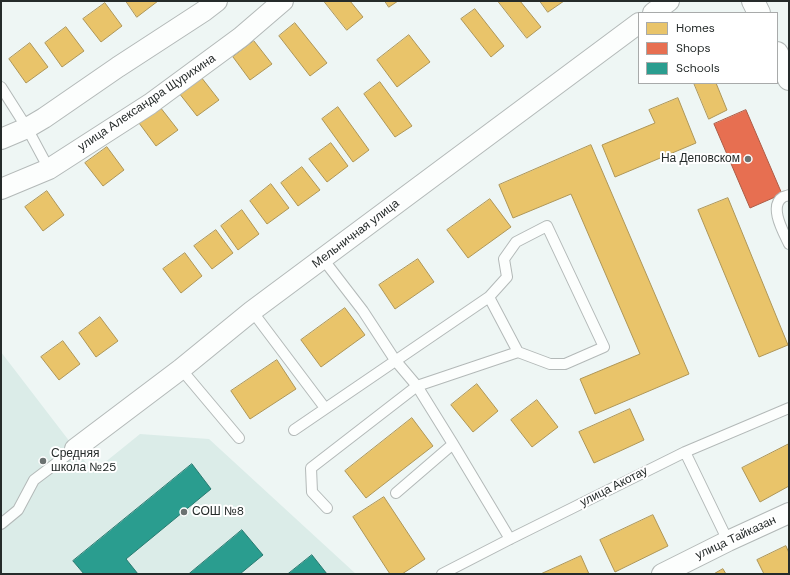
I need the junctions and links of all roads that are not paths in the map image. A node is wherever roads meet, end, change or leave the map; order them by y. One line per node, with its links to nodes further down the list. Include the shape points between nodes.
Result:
1 (217, 1): 11 (street)
2 (282, 1): 13 (street, улица Александра Щурихина, via 242,37 150,104)
3 (669, 1): 5 (street)
4 (753, 1): 6 (street)
5 (654, 12)
6 (758, 12)
7 (638, 24): 17 (street, Мельничная улица)
8 (778, 55): 9 (street)
9 (789, 80)
10 (1, 86): 11 (lane)
11 (27, 128): 12 (street); 13 (lane)
12 (1, 139)
13 (49, 168): 14 (street, улица Александра Щурихина)
14 (1, 189)
15 (789, 195): 16 (lane, via 782,198 777,205 777,215)
16 (789, 244)
17 (323, 259): 19 (street, Мельничная улица); 21 (lane, via 363,311)
18 (489, 297): 20 (lane); 20 (lane, via 507,277 504,258 516,242 547,226 604,347 565,364 550,364); 21 (lane)
19 (252, 311): 22 (street, Мельничная улица); 24 (lane)
20 (518, 352): 23 (lane)
21 (395, 360): 23 (lane); 24 (lane)
22 (181, 369): 27 (lane); 29 (street, Мельничная улица)
23 (417, 386): 28 (lane); 32 (lane, via 311,468 312,492)
24 (325, 408): 26 (lane)
25 (789, 408): 30 (lane, улица Акотау)
26 (294, 430)
27 (239, 438)
28 (452, 444): 31 (lane); 35 (lane)
29 (75, 449): 34 (lane, via 34,480 18,510)
30 (685, 452): 35 (lane, улица Акотау); 36 (lane)
31 (396, 493)
32 (327, 508)
33 (789, 514): 36 (street, улица Тайказан)
34 (1, 524)
35 (510, 539): 37 (lane, улица Акотау)
36 (728, 541): 38 (street, улица Тайказан)
37 (442, 574)
38 (662, 574)

